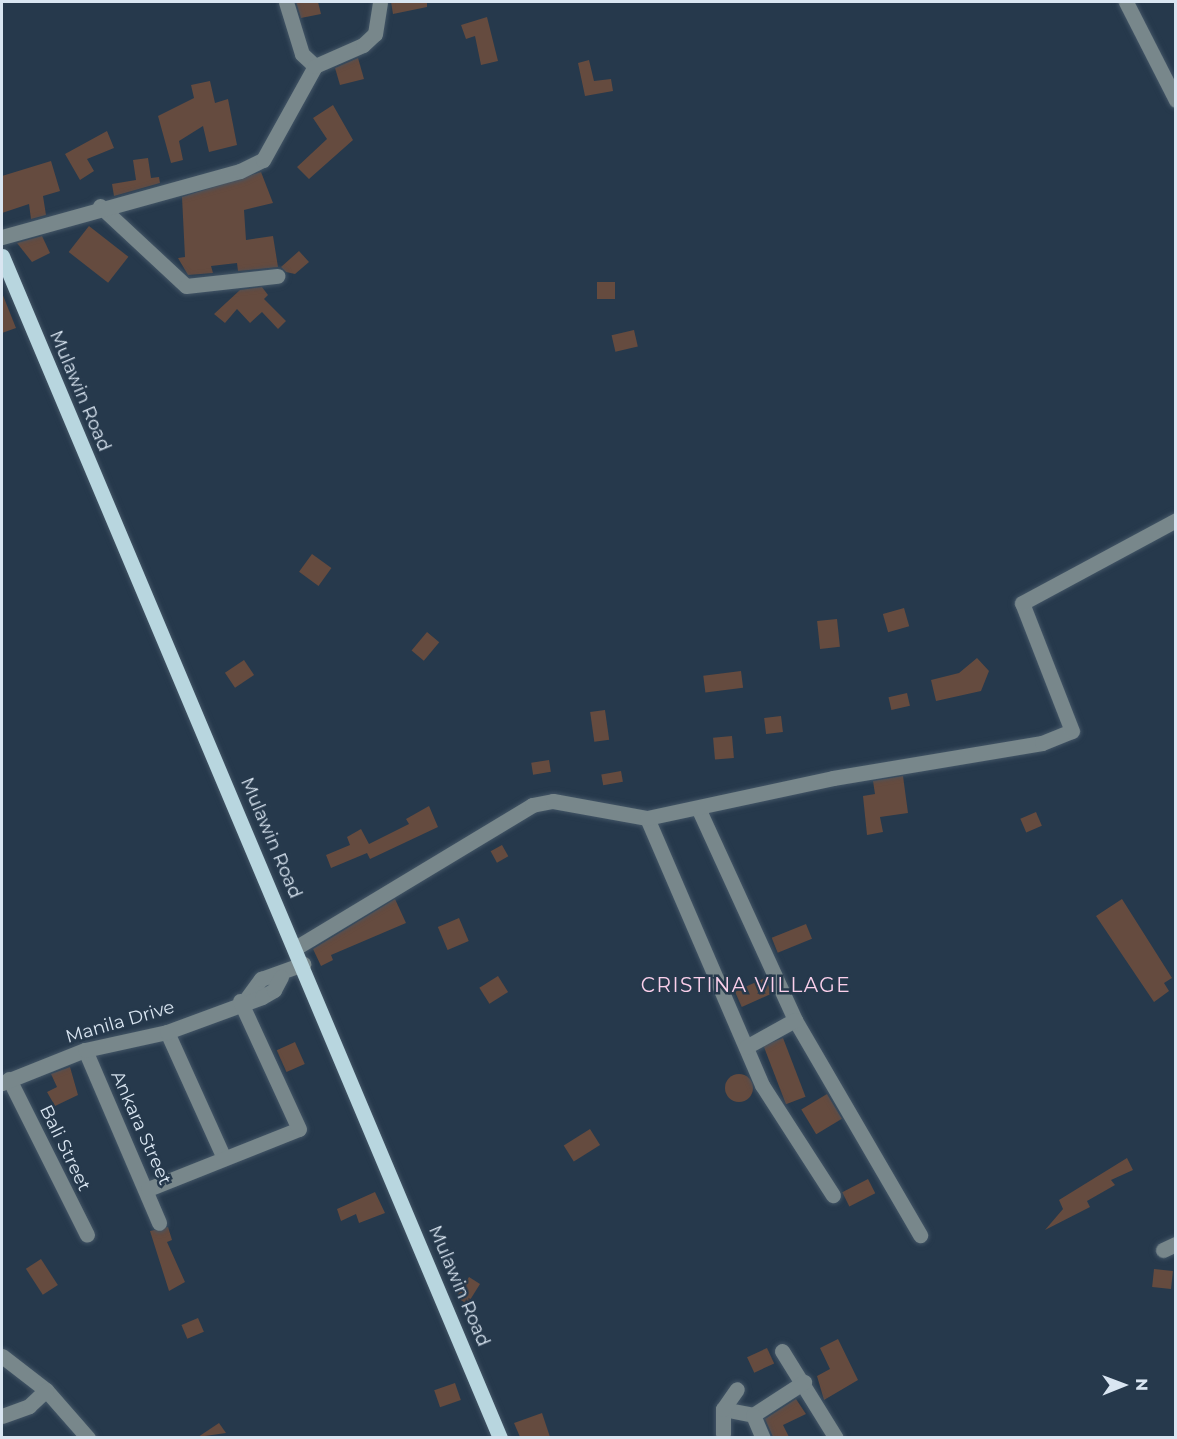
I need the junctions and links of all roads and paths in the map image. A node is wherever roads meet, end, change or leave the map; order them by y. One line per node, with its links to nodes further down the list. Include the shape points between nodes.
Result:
1 (286, 2): 4 (street, via 302,54)
2 (380, 2): 4 (street, via 375,34 363,45)
3 (1126, 2): 5 (street)
4 (315, 66): 6 (street, via 262,160 240,171)
5 (1176, 99)
6 (100, 206): 7 (street); 9 (street, via 186,286)
7 (2, 237)
8 (2, 255): 13 (main road, Mulawin Road)
9 (277, 276)
10 (1176, 520): 11 (street, via 1022,603 1072,731 1042,743 833,778)
11 (699, 810): 12 (street); 16 (street)
12 (647, 818): 13 (street, via 553,801 532,805); 18 (street)
13 (297, 947): 14 (main road, Mulawin Road)
14 (303, 964): 15 (street, Manila Drive, via 281,976 274,990); 38 (main road, Mulawin Road)
15 (244, 1000): 17 (street, Manila Drive); 21 (street, via 299,1129)
16 (795, 1020): 18 (street); 26 (street)
17 (167, 1032): 19 (street, Manila Drive); 21 (street)
18 (746, 1047): 23 (street, via 762,1085)
19 (85, 1050): 20 (street, Manila Drive); 22 (street, Ankara Street)
20 (5, 1081): 25 (street, Bali Street)
21 (224, 1158): 22 (street)
22 (148, 1189): 24 (street, Ankara Street)
23 (833, 1195)
24 (159, 1223)
25 (87, 1234)
26 (920, 1235)
27 (782, 1352): 29 (street)
28 (2, 1356): 31 (street)
29 (804, 1382): 34 (street); 36 (street)
30 (737, 1389): 32 (street)
31 (46, 1390): 33 (street, via 29,1406); 37 (street)
32 (723, 1409): 34 (street); 35 (street)
33 (2, 1416)
34 (753, 1416): 39 (street)
35 (723, 1434)
36 (832, 1436)
37 (88, 1437)
38 (500, 1437)
39 (763, 1437)

